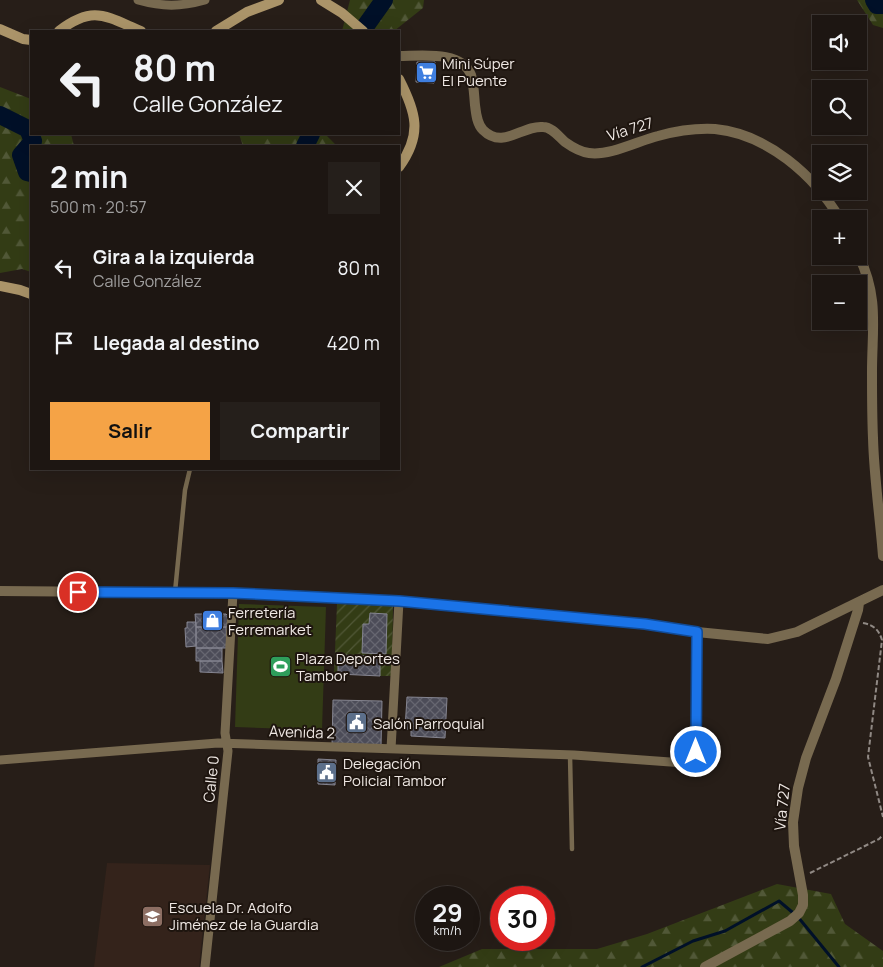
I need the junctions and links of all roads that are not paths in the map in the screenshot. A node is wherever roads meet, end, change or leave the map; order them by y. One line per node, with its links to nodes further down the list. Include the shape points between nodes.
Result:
1 (138, 0): 2 (street, via 155,5 183,6)
2 (205, 0)
3 (280, 0): 8 (main road, via 247,12)
4 (321, 0): 9 (main road)
5 (0, 29): 10 (main road)
6 (60, 30): 7 (main road, via 86,15 109,18)
7 (139, 30)
8 (218, 30)
9 (362, 30)
10 (30, 40)
11 (400, 56): 14 (street, Vía 727, via 442,56 463,64 470,74 478,121 484,131 495,137 510,137 544,127 576,149 603,153 670,133 715,130 772,149 812,181)
12 (400, 81): 13 (main road, via 416,130)
13 (400, 165)
14 (834, 210)
15 (863, 265): 19 (street, via 872,296 874,319 873,439)
16 (0, 286): 17 (main road)
17 (30, 294)
18 (190, 470): 22 (lane)
19 (883, 556)
20 (0, 590): 22 (street)
21 (883, 590): 25 (street)
22 (174, 593): 23 (street)
23 (233, 593): 24 (street); 27 (street, Calle 0)
24 (399, 601): 26 (street, via 645,624); 28 (street)
25 (859, 603): 26 (street, via 798,632 768,639); 33 (street, Vía 727, via 798,788 793,822 794,846 803,905 795,917)
26 (697, 632): 29 (street, Avenida 2, via 696,752 693,759 684,763)
27 (226, 743): 28 (street, Avenida 2); 30 (street, Avenida 2); 32 (street, Calle 0, via 228,751)
28 (391, 749): 29 (street, Avenida 2)
29 (570, 755): 31 (lane)
30 (0, 760)
31 (572, 849)
32 (205, 967)
33 (705, 967)

